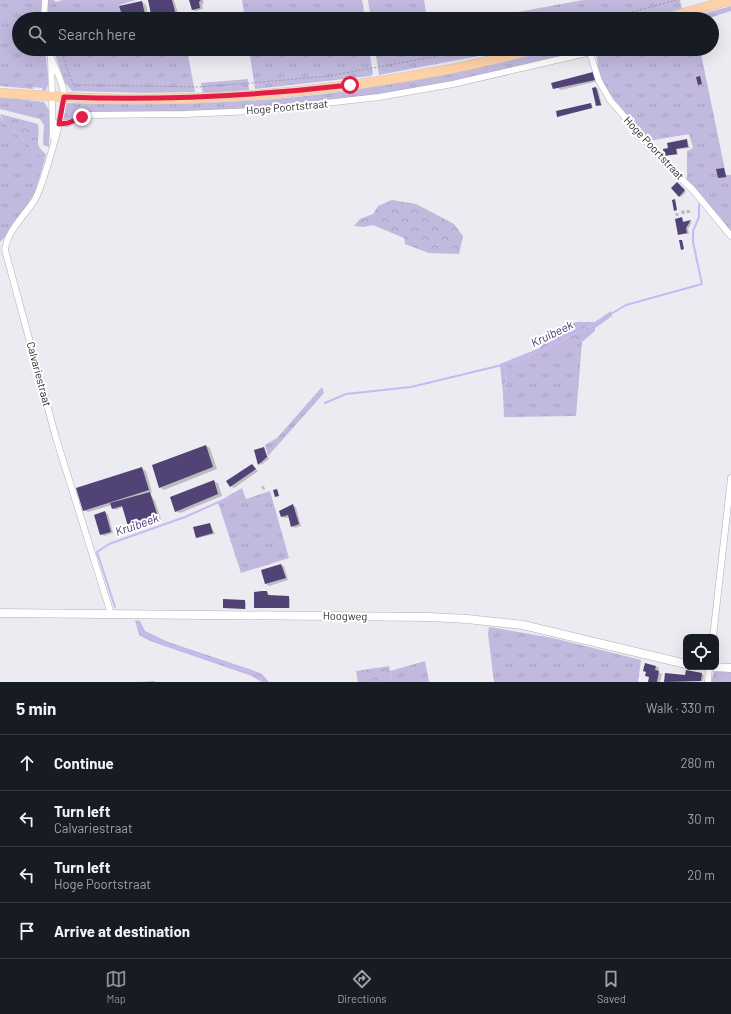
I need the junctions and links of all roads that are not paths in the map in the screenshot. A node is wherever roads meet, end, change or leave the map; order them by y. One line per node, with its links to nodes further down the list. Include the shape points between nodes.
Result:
1 (45, 0): 3 (street)
2 (730, 0): 4 (main road)
3 (44, 12)
4 (688, 12)
5 (506, 56): 11 (main road, via 451,69 301,91 200,98)
6 (573, 56): 12 (street, Hoge Poortstraat, via 454,84 379,97 255,111 88,116)
7 (591, 56): 13 (street, Hoge Poortstraat, via 599,81 610,100 693,190)
8 (51, 58): 10 (street, Calvariestraat); 11 (street, Calvariestraat)
9 (0, 93): 10 (main road)
10 (51, 96): 11 (main road); 12 (street, Calvariestraat)
11 (64, 97): 12 (street, Calvariestraat)
12 (56, 124): 16 (street, Calvariestraat, via 35,200 6,240 5,250 56,438)
13 (731, 236)
14 (731, 478): 17 (street)
15 (0, 613): 16 (street, Hoogweg)
16 (111, 614): 18 (street, Hoogweg, via 467,618 530,626)
17 (713, 634)
18 (683, 663)
19 (719, 667): 20 (street)
20 (731, 668)
21 (709, 670): 22 (street)
22 (708, 682)

